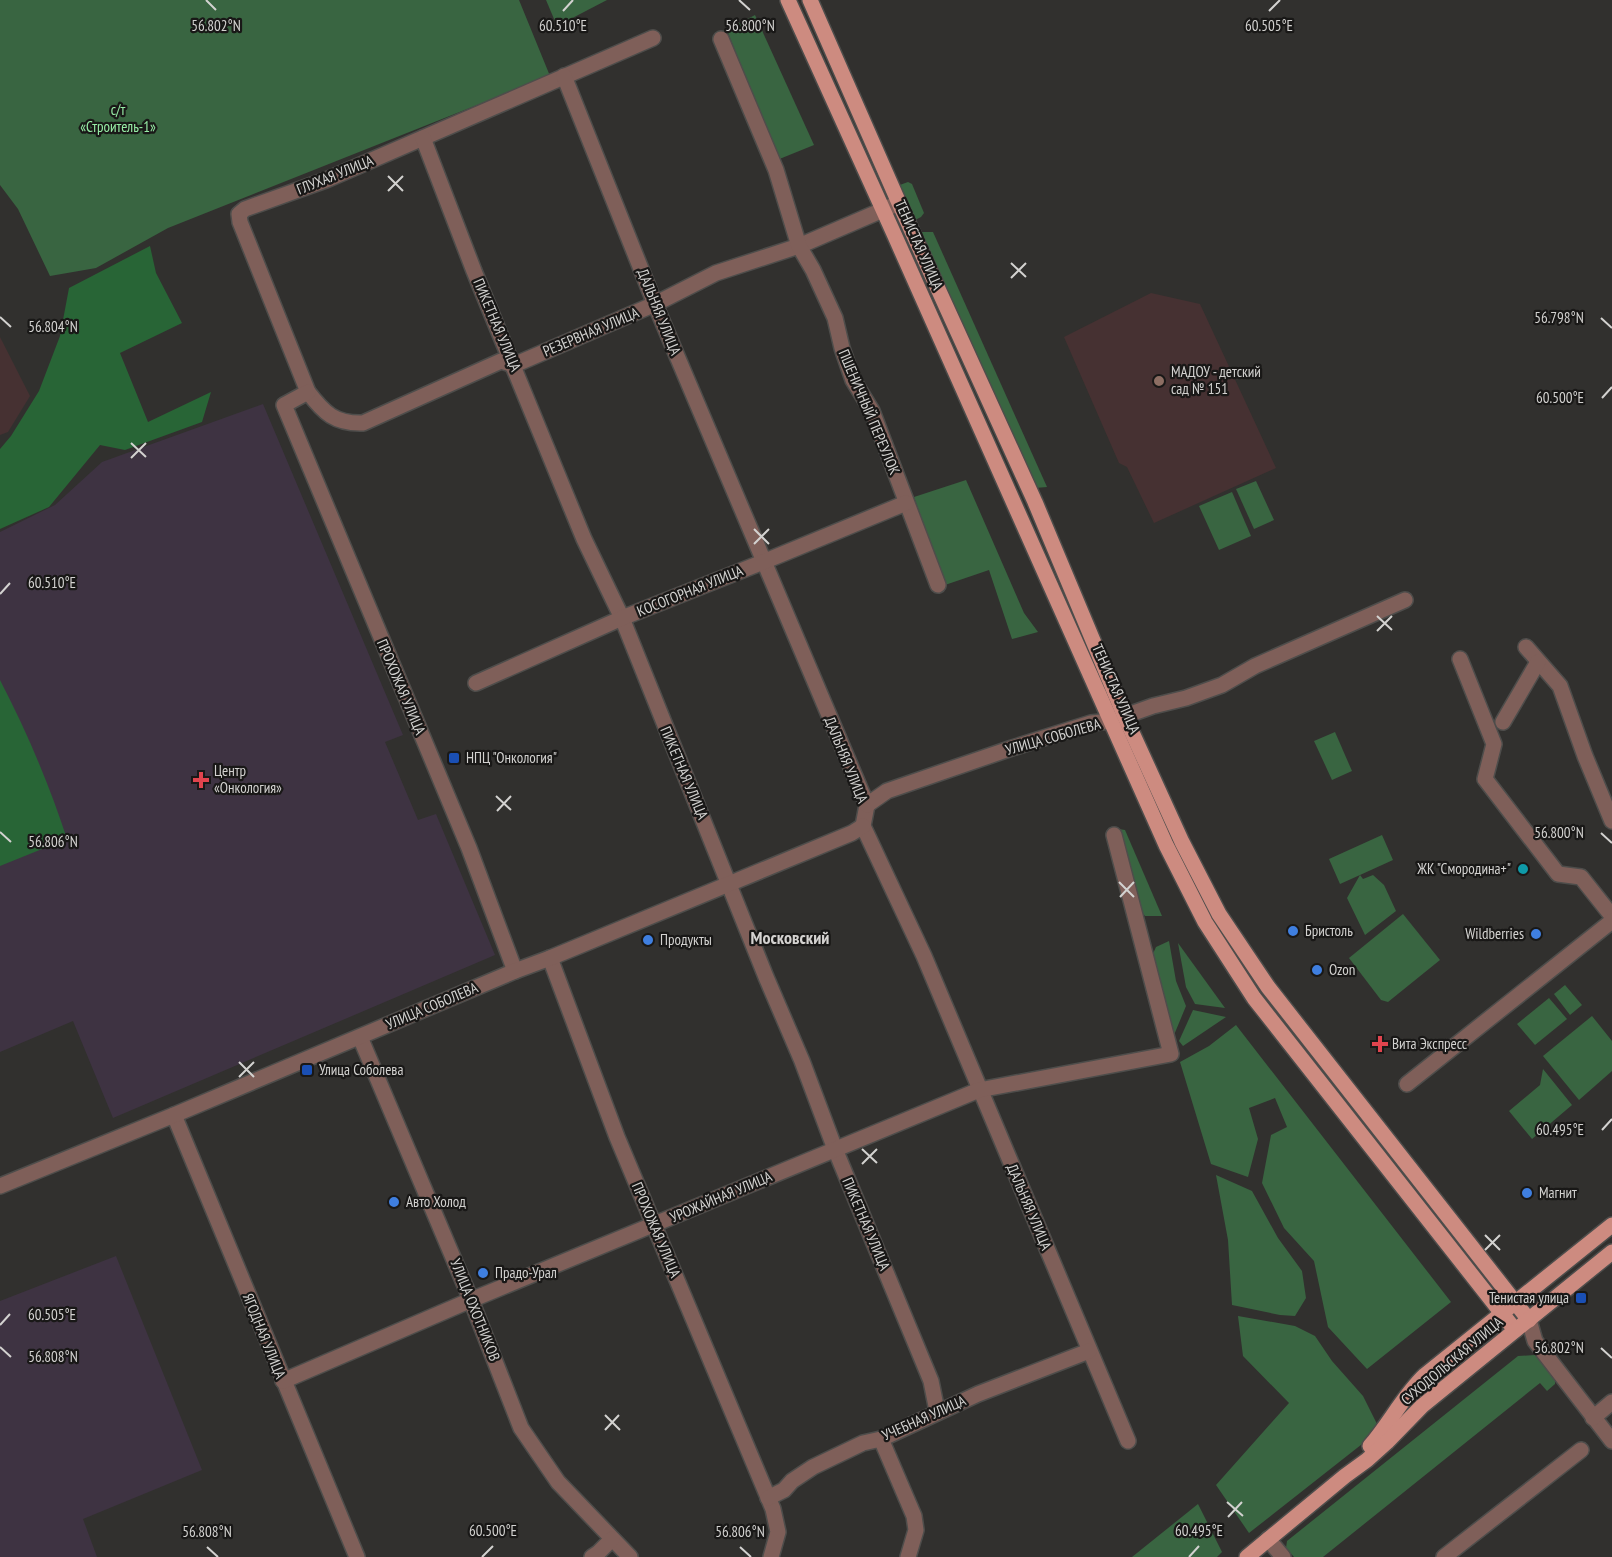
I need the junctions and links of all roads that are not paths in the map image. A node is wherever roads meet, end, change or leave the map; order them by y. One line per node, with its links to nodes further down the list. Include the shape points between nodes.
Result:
1 (788, 0): 8 (main road, ТЕНИСТАЯ УЛИЦА)
2 (810, 0): 7 (main road, ТЕНИСТАЯ УЛИЦА)
3 (653, 38): 5 (street, ГЛУХАЯ УЛИЦА)
4 (721, 39): 9 (street, ПШЕНИЧНЫЙ ПЕРЕУЛОК, via 776,170)
5 (564, 76): 6 (street, ГЛУХАЯ УЛИЦА); 10 (street, ДАЛЬНЯЯ УЛИЦА)
6 (423, 138): 11 (street, ПИКЕТНАЯ УЛИЦА); 12 (street, ГЛУХАЯ УЛИЦА, via 239,214)
7 (899, 202): 8 (street, РЕЗЕРВНАЯ УЛИЦА); 23 (main road, ТЕНИСТАЯ УЛИЦА, via 1035,502)
8 (884, 210): 9 (street, РЕЗЕРВНАЯ УЛИЦА); 23 (main road, ТЕНИСТАЯ УЛИЦА)
9 (799, 246): 10 (street, РЕЗЕРВНАЯ УЛИЦА, via 716,273); 14 (street, ПШЕНИЧНЫЙ ПЕРЕУЛОК, via 835,318 853,380 872,411)
10 (655, 304): 11 (street, РЕЗЕРВНАЯ УЛИЦА); 15 (street, ДАЛЬНЯЯ УЛИЦА)
11 (514, 365): 13 (street, РЕЗЕРВНАЯ УЛИЦА, via 501,361 363,423); 18 (street, ПИКЕТНАЯ УЛИЦА, via 584,539)
12 (308, 392): 13 (street, ГЛУХАЯ УЛИЦА, via 318,406); 33 (street, ПРОХОЖАЯ УЛИЦА, via 284,405 469,848)
13 (348, 423)
14 (906, 503): 15 (street, КОСОГОРНАЯ УЛИЦА); 16 (street, ПШЕНИЧНЫЙ ПЕРЕУЛОК)
15 (763, 562): 18 (street, КОСОГОРНАЯ УЛИЦА); 25 (street, ДАЛЬНЯЯ УЛИЦА)
16 (938, 585)
17 (1405, 600): 23 (street, УЛИЦА СОБОЛЕВА, via 1255,666 1222,685)
18 (622, 618): 22 (street, КОСОГОРНАЯ УЛИЦА); 29 (street, ПИКЕТНАЯ УЛИЦА)
19 (1526, 647): 21 (street)
20 (1460, 659): 30 (street, via 1494,744 1485,779 1558,874 1581,877)
21 (1538, 662): 24 (street); 26 (street, via 1560,686)
22 (476, 684)
23 (1118, 719): 25 (street, УЛИЦА СОБОЛЕВА, via 1091,723 1012,748 887,791); 44 (main road, ТЕНИСТАЯ УЛИЦА, via 1219,914 1268,987); 45 (main road, ТЕНИСТАЯ УЛИЦА, via 1166,845 1204,922 1254,998)
24 (1503, 722)
25 (867, 805): 27 (street, ДАЛЬНЯЯ УЛИЦА)
26 (1612, 821)
27 (863, 826): 29 (street, УЛИЦА СОБОЛЕВА); 36 (street, ДАЛЬНЯЯ УЛИЦА, via 924,956)
28 (1114, 836): 36 (street, УРОЖАЙНАЯ УЛИЦА, via 1171,1054)
29 (729, 883): 32 (street, УЛИЦА СОБОЛЕВА); 38 (street, ПИКЕТНАЯ УЛИЦА)
30 (1612, 916)
31 (1612, 921): 35 (street)
32 (550, 958): 33 (street, УЛИЦА СОБОЛЕВА); 40 (street, ПРОХОЖАЯ УЛИЦА)
33 (515, 970): 34 (street, УЛИЦА СОБОЛЕВА)
34 (360, 1037): 37 (street, УЛИЦА СОБОЛЕВА); 43 (street, УЛИЦА ОХОТНИКОВ)
35 (1407, 1084)
36 (979, 1090): 38 (street, УРОЖАЙНАЯ УЛИЦА); 49 (street, ДАЛЬНЯЯ УЛИЦА)
37 (174, 1115): 39 (street, УЛИЦА СОБОЛЕВА); 50 (street, ЯГОДНАЯ УЛИЦА)
38 (835, 1149): 40 (street, УРОЖАЙНАЯ УЛИЦА); 52 (street, ПИКЕТНАЯ УЛИЦА, via 931,1381)
39 (0, 1186)
40 (654, 1225): 43 (street, УРОЖАЙНАЯ УЛИЦА); 59 (street, ПРОХОЖАЯ УЛИЦА)
41 (1612, 1225): 44 (main road, СУХОДОЛЬСКАЯ УЛИЦА)
42 (1612, 1252): 46 (main road, СУХОДОЛЬСКАЯ УЛИЦА)
43 (471, 1300): 50 (street, УРОЖАЙНАЯ УЛИЦА); 60 (street, УЛИЦА ОХОТНИКОВ, via 521,1428 558,1482)
44 (1516, 1303): 45 (main road, СУХОДОЛЬСКАЯ УЛИЦА); 46 (main road, ТЕНИСТАЯ УЛИЦА)
45 (1502, 1313): 47 (main road, ТЕНИСТАЯ УЛИЦА); 58 (main road, СУХОДОЛЬСКАЯ УЛИЦА, via 1415,1385)
46 (1529, 1320): 47 (main road, СУХОДОЛЬСКАЯ УЛИЦА); 48 (street)
47 (1515, 1330): 48 (street); 58 (main road, СУХОДОЛЬСКАЯ УЛИЦА)
48 (1535, 1341): 53 (street)
49 (1089, 1351): 52 (street, УЧЕБНАЯ УЛИЦА); 55 (street, ДАЛЬНЯЯ УЛИЦА)
50 (283, 1381): 62 (street, ЯГОДНАЯ УЛИЦА)
51 (1612, 1402): 53 (street)
52 (937, 1411): 54 (street, УЧЕБНАЯ УЛИЦА)
53 (1593, 1418): 56 (street)
54 (881, 1439): 59 (street, УЧЕБНАЯ УЛИЦА, via 863,1443 813,1467); 66 (street, via 914,1516 916,1530)
55 (1128, 1441)
56 (1612, 1442)
57 (1581, 1450): 69 (street)
58 (1345, 1476): 61 (main road, СУХОДОЛЬСКАЯ УЛИЦА)
59 (768, 1498): 65 (street, ПРОХОЖАЯ УЛИЦА, via 778,1532)
60 (612, 1539): 63 (street); 64 (street, УЛИЦА ОХОТНИКОВ)
61 (1268, 1539): 67 (main road, СУХОДОЛЬСКАЯ УЛИЦА); 68 (street)
62 (357, 1557)
63 (592, 1557)
64 (630, 1557)
65 (771, 1557)
66 (908, 1557)
67 (1247, 1557)
68 (1283, 1557)
69 (1444, 1557)

